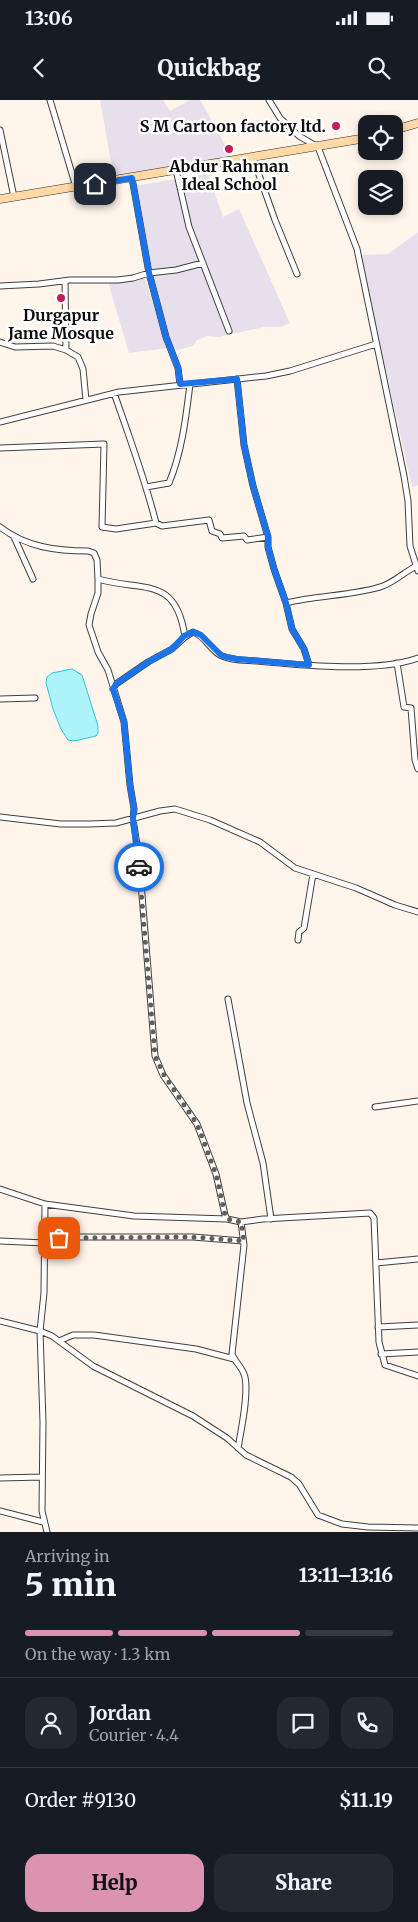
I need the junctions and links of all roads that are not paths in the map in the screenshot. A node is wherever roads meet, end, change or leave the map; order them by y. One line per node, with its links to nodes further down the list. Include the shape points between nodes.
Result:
1 (50, 100): 11 (street)
2 (269, 100): 7 (street, via 280,118 299,136)
3 (418, 123): 4 (main road)
4 (403, 127)
5 (0, 130): 12 (street)
6 (358, 140): 7 (main road)
7 (318, 147): 8 (main road); 21 (street, via 357,249)
8 (253, 158): 9 (main road); 16 (street)
9 (176, 170): 10 (main road); 14 (street, via 189,228)
10 (132, 178): 11 (main road); 15 (street)
11 (76, 187): 12 (main road)
12 (14, 197): 13 (main road)
13 (0, 199)
14 (203, 263): 15 (street); 19 (street)
15 (149, 273): 17 (street, via 118,280); 24 (street)
16 (297, 274)
17 (65, 281): 18 (street); 22 (street)
18 (0, 286)
19 (230, 331)
20 (0, 342): 22 (street, via 15,347 53,346)
21 (376, 344): 23 (street, via 290,372); 35 (street, via 404,476 410,546)
22 (66, 350): 27 (street, via 78,357 83,369)
23 (237, 379): 25 (street); 33 (street, via 248,468)
24 (180, 384): 25 (street); 26 (street)
25 (190, 384): 30 (street, via 175,471 169,483)
26 (114, 393): 27 (street); 30 (street)
27 (86, 400): 28 (street)
28 (0, 422)
29 (0, 448): 31 (street, via 104,444 102,526 116,529)
30 (146, 487): 31 (street)
31 (156, 523): 33 (street, via 162,526 209,520 212,531 222,538 244,536 252,541)
32 (0, 527): 34 (street)
33 (268, 537): 38 (street, via 274,569)
34 (14, 538): 36 (street); 37 (street, via 47,549 94,553)
35 (417, 569): 38 (street, via 384,586)
36 (33, 579)
37 (98, 579): 39 (street, via 134,584 164,593 176,606); 43 (street, via 90,625)
38 (286, 603): 42 (street, via 292,629)
39 (184, 636): 42 (street, via 193,632 201,635 222,656); 43 (street, via 172,649 148,662)
40 (418, 658): 41 (street)
41 (397, 663): 42 (street); 46 (street, via 404,706 411,708)
42 (309, 665)
43 (113, 689): 48 (street, via 124,722)
44 (35, 698): 45 (street)
45 (0, 699)
46 (418, 770)
47 (0, 817): 48 (street, via 61,824 116,823)
48 (133, 819): 49 (street, via 175,809 260,842 295,868); 57 (street, via 155,1056 168,1082 197,1124 216,1174)
49 (313, 874): 50 (street); 51 (street, via 304,928 299,932)
50 (418, 912)
51 (298, 940)
52 (228, 999): 58 (street, via 247,1103 263,1163)
53 (418, 1101): 54 (street)
54 (375, 1107)
55 (0, 1189): 56 (street)
56 (45, 1204): 57 (street, via 134,1216); 60 (street)
57 (227, 1219): 59 (street)
58 (271, 1219): 59 (street); 64 (street, via 370,1213 374,1218)
59 (241, 1222): 62 (street)
60 (45, 1240): 61 (street); 62 (street, via 192,1237); 68 (street)
61 (0, 1241)
62 (244, 1241): 72 (street)
63 (418, 1259): 64 (street)
64 (376, 1262): 67 (street)
65 (0, 1321): 68 (street)
66 (418, 1325): 67 (street)
67 (378, 1327): 71 (street)
68 (40, 1331): 69 (street); 75 (street)
69 (58, 1341): 72 (street, via 73,1335 94,1335 188,1347); 74 (street, via 93,1366 193,1416)
70 (418, 1352): 71 (street)
71 (381, 1354): 73 (street, via 385,1365)
72 (234, 1359): 74 (street, via 244,1374 246,1388)
73 (418, 1376)
74 (238, 1448): 79 (street, via 292,1477 318,1516 342,1524)
75 (42, 1477): 76 (street); 78 (street)
76 (0, 1478)
77 (0, 1511): 78 (street)
78 (43, 1522): 80 (street)
79 (418, 1528)
80 (47, 1532)

